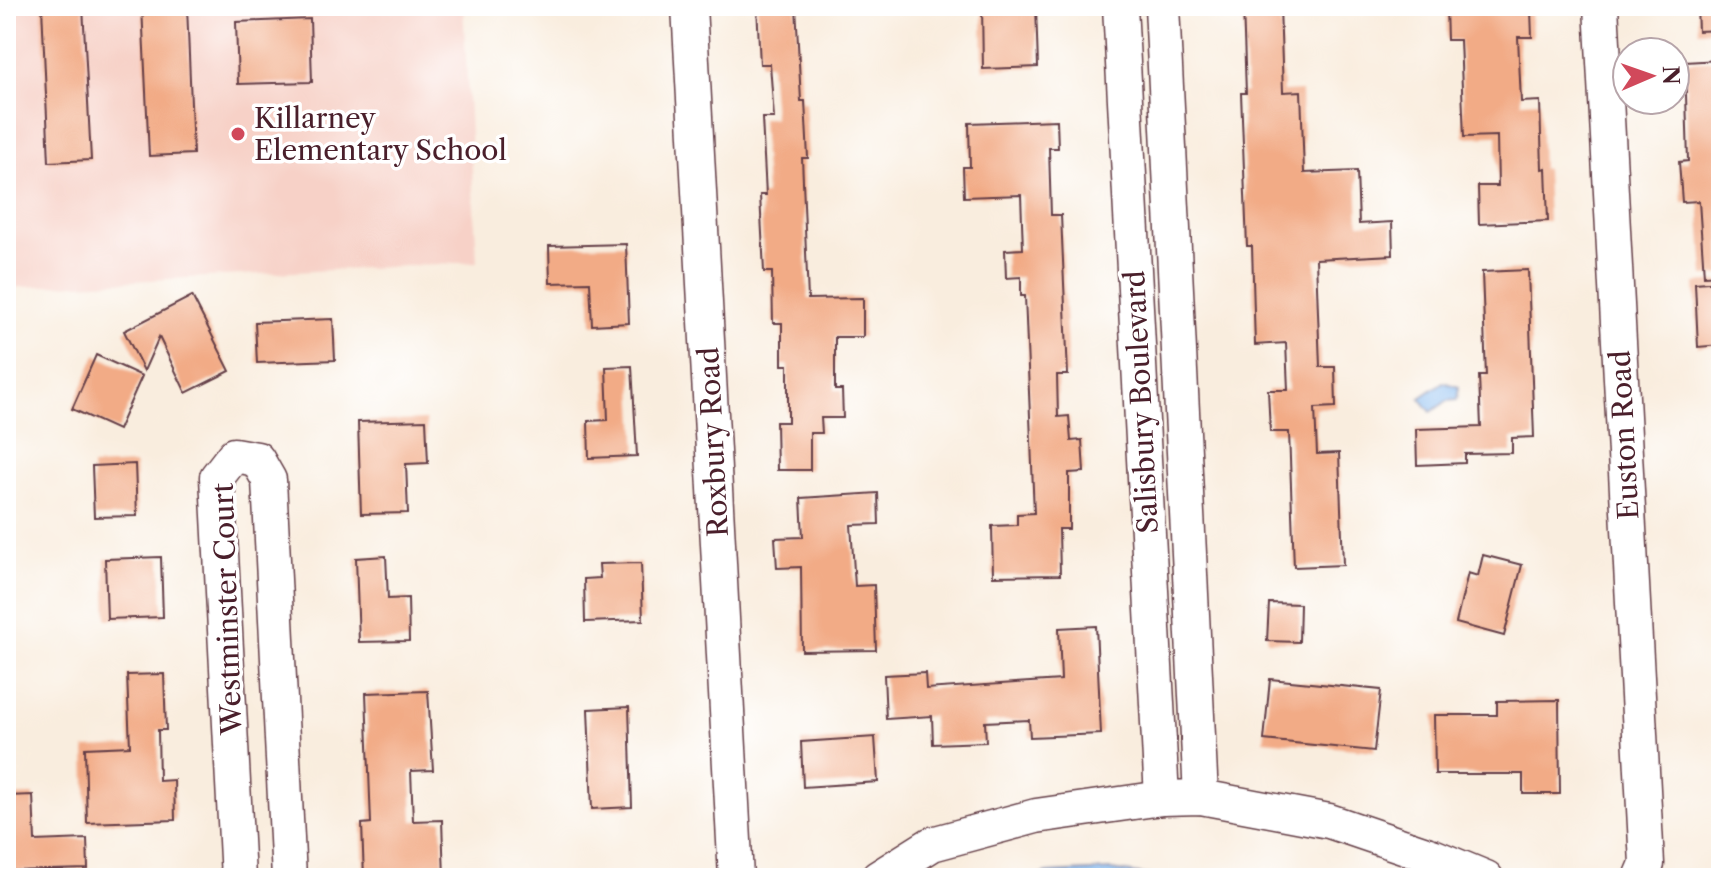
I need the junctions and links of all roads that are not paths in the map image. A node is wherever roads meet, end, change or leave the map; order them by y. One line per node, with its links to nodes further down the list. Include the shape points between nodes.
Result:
1 (689, 6): 10 (street, Roxbury Road)
2 (1120, 6): 6 (street, Salisbury Boulevard)
3 (1162, 6): 5 (street, Salisbury Boulevard)
4 (1601, 6): 7 (street, Euston Road)
5 (1201, 797): 6 (street); 12 (street, via 1329,821)
6 (1162, 798): 11 (street, via 1036,816 932,844)
7 (1644, 871)
8 (238, 878): 9 (street, Westminster Court, via 217,477 234,455 257,459 269,480)
9 (289, 878)
10 (736, 878)
11 (878, 878)
12 (1486, 878)

